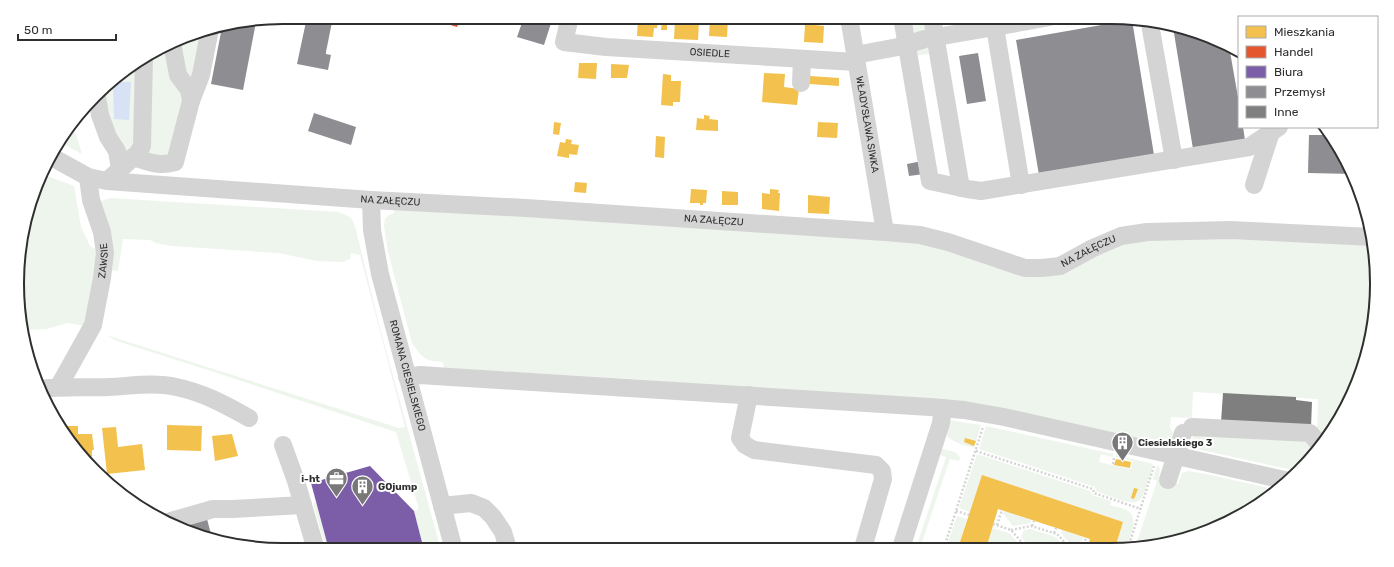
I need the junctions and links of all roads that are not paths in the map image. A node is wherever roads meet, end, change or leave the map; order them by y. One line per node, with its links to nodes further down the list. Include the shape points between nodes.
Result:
1 (568, 24): 12 (street, OSIEDLE, via 564,42)
2 (850, 24): 13 (street, WŁADYSŁAWA SIWKA)
3 (903, 24): 10 (street)
4 (933, 24): 9 (street)
5 (1012, 24): 6 (street, OSIEDLE)
6 (995, 27): 9 (street, OSIEDLE); 26 (street)
7 (1151, 27): 23 (street)
8 (209, 35): 17 (street, via 201,74)
9 (936, 36): 10 (street, OSIEDLE); 28 (street)
10 (907, 44): 13 (street, OSIEDLE); 28 (street, via 930,181)
11 (173, 49): 17 (street, via 178,75 189,90)
12 (802, 59): 13 (street, OSIEDLE); 15 (street)
13 (856, 59): 30 (street, WŁADYSŁAWA SIWKA)
14 (144, 65): 21 (street, via 142,146)
15 (801, 83)
16 (98, 102): 24 (street, via 108,137 117,151)
17 (190, 102): 21 (street, via 175,162 157,165)
18 (1254, 128): 20 (street)
19 (1275, 129): 20 (street); 27 (street)
20 (1249, 147): 23 (street)
21 (133, 157): 24 (street)
22 (56, 159): 25 (street, NA ZAŁĘCZU)
23 (1174, 160): 26 (street)
24 (113, 175): 25 (street, NA ZAŁĘCZU); 29 (street, NA ZAŁĘCZU)
25 (88, 177): 33 (street, ZAWSIE, via 91,200 102,232 105,253 102,278 93,325)
26 (1021, 185): 28 (street, via 981,191)
27 (1254, 185)
28 (961, 188)
29 (371, 200): 30 (street, NA ZAŁĘCZU); 32 (street, ROMANA CIESIELSKIEGO, via 374,251)
30 (884, 232): 31 (street, NA ZAŁĘCZU, via 920,235 948,242 1025,268 1060,266 1120,236 1147,232 1230,230)
31 (1366, 237)
32 (407, 377): 35 (street, via 421,375); 44 (street, ROMANA CIESIELSKIEGO)
33 (59, 386): 34 (street); 37 (street, via 170,386 220,402)
34 (46, 388)
35 (749, 395): 36 (street); 49 (street, via 740,438 749,448 876,465 882,471 883,479)
36 (943, 408): 40 (street, via 1004,417); 50 (street, via 942,423)
37 (249, 418)
38 (1316, 441): 40 (street, via 1310,433 1188,430)
39 (283, 445): 43 (street)
40 (1176, 456): 41 (street); 42 (street)
41 (1282, 479)
42 (1168, 480)
43 (303, 505): 45 (street, via 213,509); 46 (street)
44 (442, 506): 47 (street, ROMANA CIESIELSKIEGO); 48 (street, via 472,503 484,508 503,532)
45 (176, 519)
46 (314, 543)
47 (452, 543)
48 (506, 543)
49 (864, 543)
50 (903, 543)

